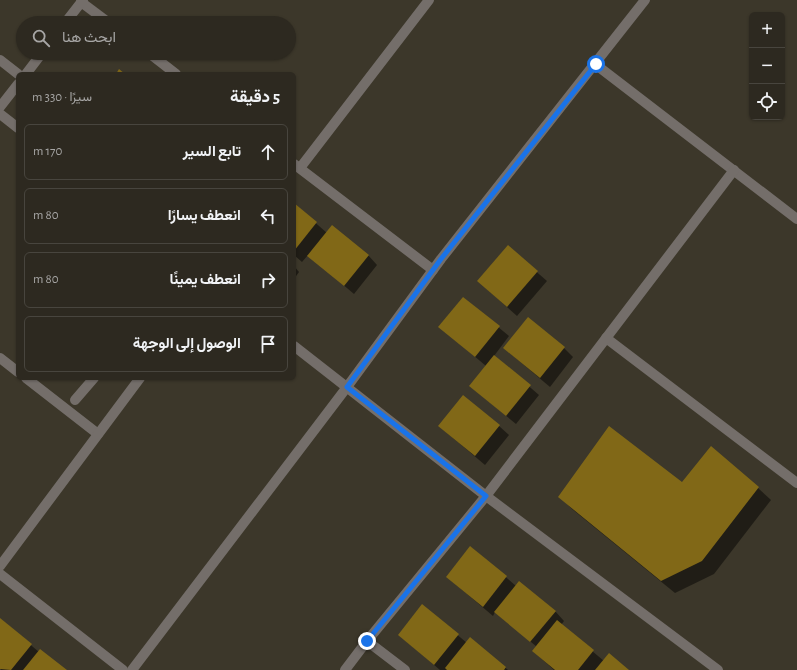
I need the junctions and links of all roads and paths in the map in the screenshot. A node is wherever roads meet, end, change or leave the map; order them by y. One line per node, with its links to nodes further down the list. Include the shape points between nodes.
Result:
1 (429, 0): 17 (street)
2 (645, 0): 9 (street)
3 (82, 1): 4 (street); 5 (street)
4 (70, 16)
5 (100, 16)
6 (0, 60): 10 (street)
7 (37, 60): 11 (street)
8 (158, 60): 12 (street)
9 (596, 64): 18 (street); 20 (street)
10 (16, 72)
11 (28, 72)
12 (173, 72)
13 (16, 87): 14 (street)
14 (0, 107)
15 (0, 114): 16 (street)
16 (16, 126)
17 (297, 166): 20 (street)
18 (734, 170): 19 (street); 21 (street)
19 (797, 219)
20 (433, 270): 28 (street)
21 (606, 338): 31 (street); 32 (street)
22 (296, 348): 28 (street)
23 (0, 358): 24 (street)
24 (16, 370)
25 (29, 380): 30 (street)
26 (92, 380): 29 (street)
27 (138, 380): 30 (street)
28 (347, 387): 32 (street); 37 (street)
29 (76, 400)
30 (98, 434): 33 (street)
31 (797, 483)
32 (486, 496): 35 (street); 40 (street)
33 (0, 566)
34 (0, 574): 36 (street)
35 (367, 641): 38 (street); 39 (street)
36 (123, 670)
37 (132, 670)
38 (345, 670)
39 (405, 670)
40 (718, 670)

